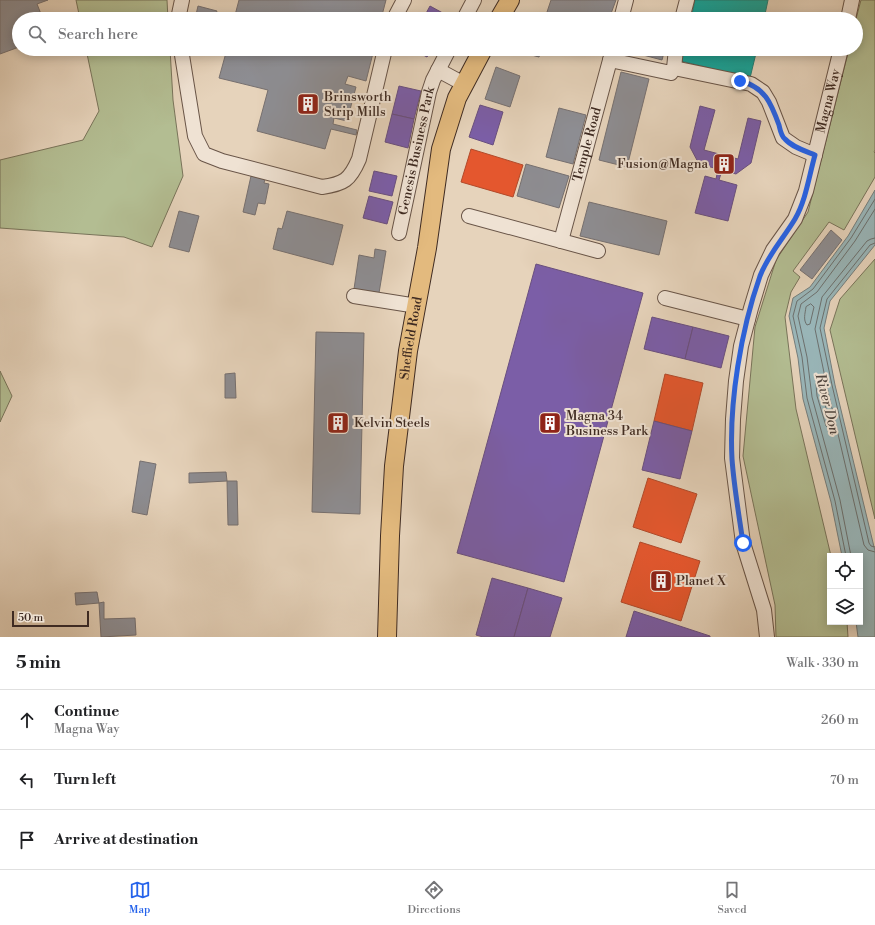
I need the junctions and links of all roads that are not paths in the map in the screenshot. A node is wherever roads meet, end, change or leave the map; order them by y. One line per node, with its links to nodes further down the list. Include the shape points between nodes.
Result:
1 (182, 0): 8 (street)
2 (404, 0): 9 (street)
3 (474, 0): 10 (street)
4 (510, 0): 11 (main road)
5 (626, 0): 12 (street)
6 (687, 0): 13 (street)
7 (852, 0): 14 (street)
8 (179, 12)
9 (398, 12)
10 (468, 12)
11 (503, 12)
12 (623, 12)
13 (684, 12)
14 (849, 12)
15 (182, 56): 16 (street, via 195,136 204,154 322,188 346,180 354,171)
16 (383, 56)
17 (445, 56): 24 (street, Genesis Business Park)
18 (479, 56): 25 (main road, Sheffield Road)
19 (611, 56): 29 (street, Temple Road)
20 (614, 56): 23 (street, via 670,73)
21 (675, 56): 23 (street)
22 (838, 56): 26 (street, Magna Way)
23 (674, 68): 26 (street, via 751,84 763,92 784,138 796,147)
24 (438, 70): 25 (street, Genesis Business Park); 28 (street, Genesis Business Park, via 429,92)
25 (464, 84): 33 (main road, Sheffield Road, via 441,149)
26 (815, 155): 34 (street, Magna Way, via 797,214 773,250 761,275)
27 (469, 216): 29 (street)
28 (399, 233)
29 (561, 240): 30 (street)
30 (598, 251)
31 (354, 296): 33 (street)
32 (664, 298): 34 (street)
33 (417, 306): 35 (main road, Sheffield Road, via 408,352 394,466)
34 (748, 319): 36 (street, Magna Way, via 736,381 732,458 743,543 764,610)
35 (387, 637)
36 (767, 637)

